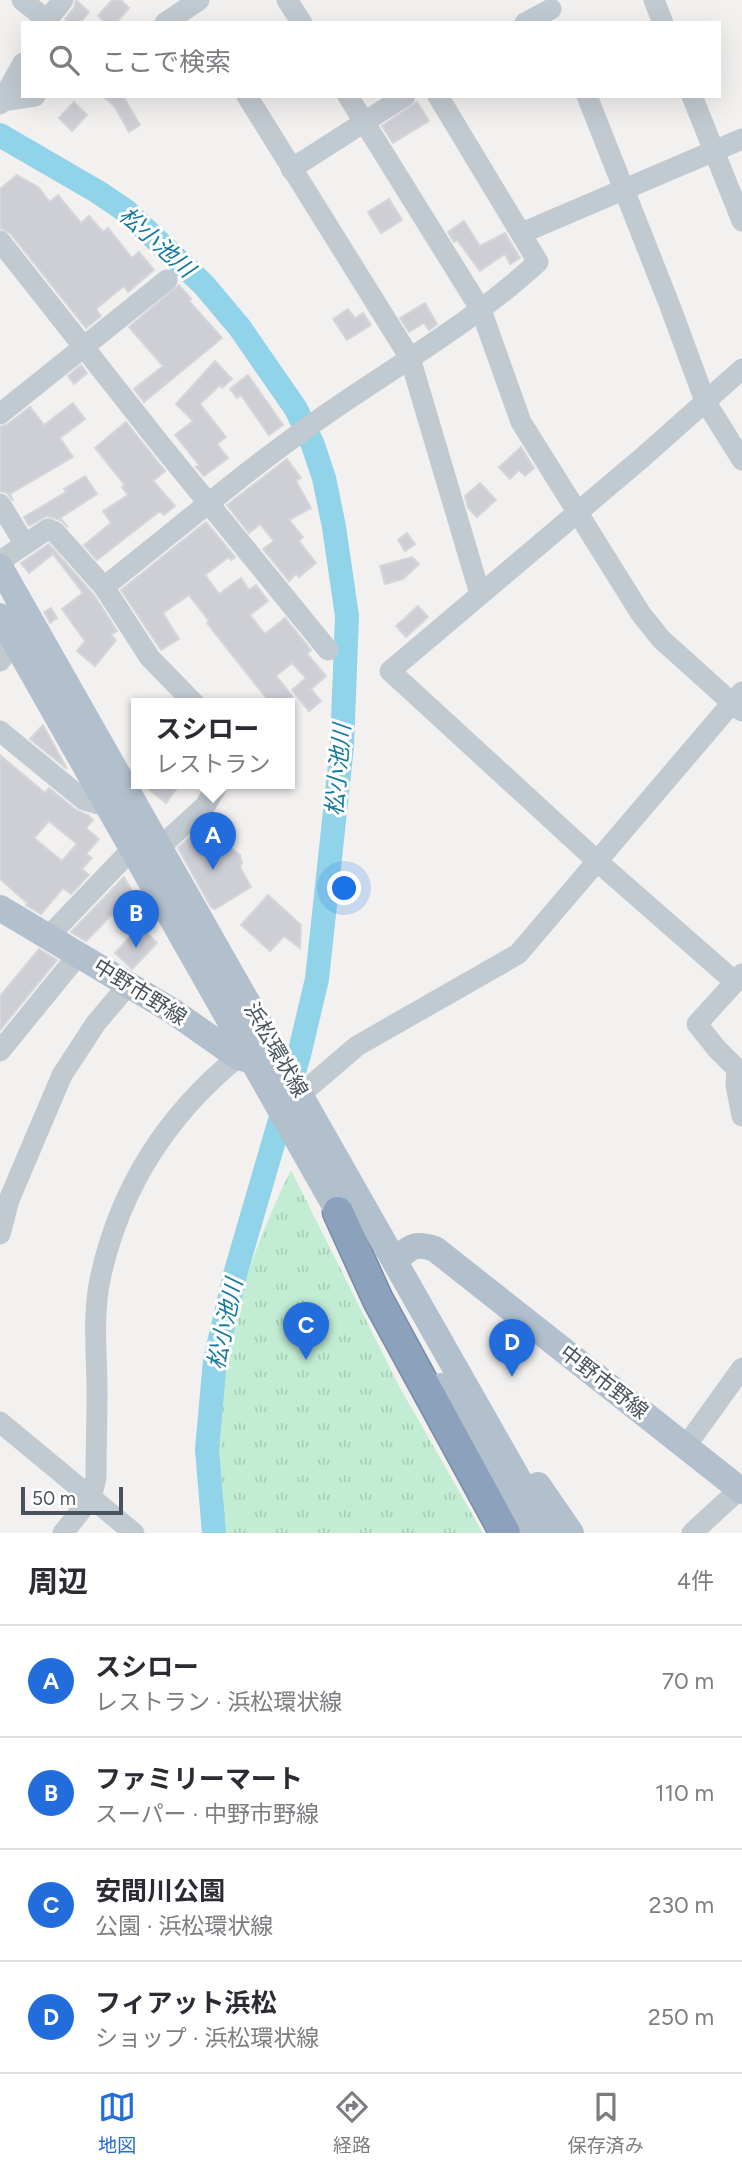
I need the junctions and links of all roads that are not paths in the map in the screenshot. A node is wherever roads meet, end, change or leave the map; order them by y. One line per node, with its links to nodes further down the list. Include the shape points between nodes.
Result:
1 (22, 0): 7 (street)
2 (63, 0): 7 (street)
3 (287, 0): 9 (street)
4 (654, 0): 11 (street)
5 (194, 7): 8 (street)
6 (552, 11): 10 (street)
7 (46, 21)
8 (169, 21)
9 (301, 21)
10 (530, 21)
11 (662, 21)
12 (21, 67): 20 (street)
13 (23, 98): 20 (street)
14 (248, 98): 24 (street)
15 (349, 98): 21 (street)
16 (402, 98): 21 (street)
17 (439, 98): 27 (street)
18 (588, 98): 25 (street)
19 (693, 98): 23 (street)
20 (1, 102)
21 (366, 123): 24 (street); 30 (street)
22 (742, 139): 23 (street)
23 (713, 151): 25 (street); 26 (street)
24 (291, 169): 32 (street)
25 (623, 189): 27 (street); 34 (street)
26 (742, 221)
27 (522, 233): 30 (street, via 538,262)
28 (0, 241): 31 (street)
29 (167, 280): 31 (street)
30 (481, 310): 32 (street); 39 (street, via 521,422)
31 (84, 347): 35 (street); 37 (street)
32 (410, 358): 37 (street, via 308,427); 44 (street)
33 (742, 369): 34 (street)
34 (705, 401): 36 (street); 39 (street)
35 (0, 414)
36 (742, 460)
37 (211, 503): 43 (street); 46 (street)
38 (0, 504): 40 (street)
39 (578, 512): 44 (street); 49 (street, via 661,639)
40 (24, 543): 41 (street); 43 (street, via 48,529 55,532)
41 (0, 561)
42 (0, 567): 53 (main road, 浜松環状線)
43 (104, 587): 48 (street, via 150,657)
44 (480, 594): 55 (street, via 390,671)
45 (0, 616): 47 (main road, 浜松環状線)
46 (328, 650)
47 (7, 651): 52 (main road, 浜松環状線)
48 (189, 698)
49 (739, 702): 55 (street)
50 (0, 731): 52 (street, via 84,800)
51 (215, 789): 53 (street, via 205,806)
52 (110, 807): 54 (main road, 浜松環状線)
53 (160, 847): 63 (main road, 浜松環状線)
54 (133, 848): 57 (street); 62 (main road, 浜松環状線)
55 (598, 862): 59 (street); 65 (street, via 518,954 357,1046)
56 (0, 908): 57 (main road, 中野市野線)
57 (48, 937): 58 (main road, 中野市野線)
58 (79, 954): 60 (main road, 中野市野線); 61 (street)
59 (738, 978): 64 (street, via 697,1024)
60 (129, 984): 62 (main road, 中野市野線); 68 (street, via 62,1075 9,1200)
61 (0, 1051)
62 (246, 1059): 63 (main road); 65 (main road, 浜松環状線); 75 (street, via 217,1074 167,1128 144,1163 114,1230 100,1277 95,1349 96,1478)
63 (283, 1062): 65 (main road, 浜松環状線)
64 (739, 1071): 66 (street, via 736,1085)
65 (291, 1094): 67 (main road, 浜松環状線, via 295,1134); 69 (main road, 浜松環状線)
66 (742, 1116)
67 (338, 1212): 78 (highway, via 378,1300); 79 (main road, 浜松環状線)
68 (0, 1234)
69 (395, 1260): 71 (main road, 浜松環状線); 73 (main road, 中野市野線, via 412,1246 435,1249)
70 (742, 1368): 73 (street)
71 (467, 1391): 80 (main road, 浜松環状線); 81 (main road)
72 (0, 1422): 75 (street)
73 (686, 1446): 74 (main road, 中野市野線)
74 (741, 1489): 82 (street)
75 (91, 1498): 76 (street); 77 (street)
76 (63, 1533)
77 (134, 1533)
78 (505, 1533)
79 (523, 1533)
80 (549, 1533)
81 (571, 1533)
82 (692, 1533)

